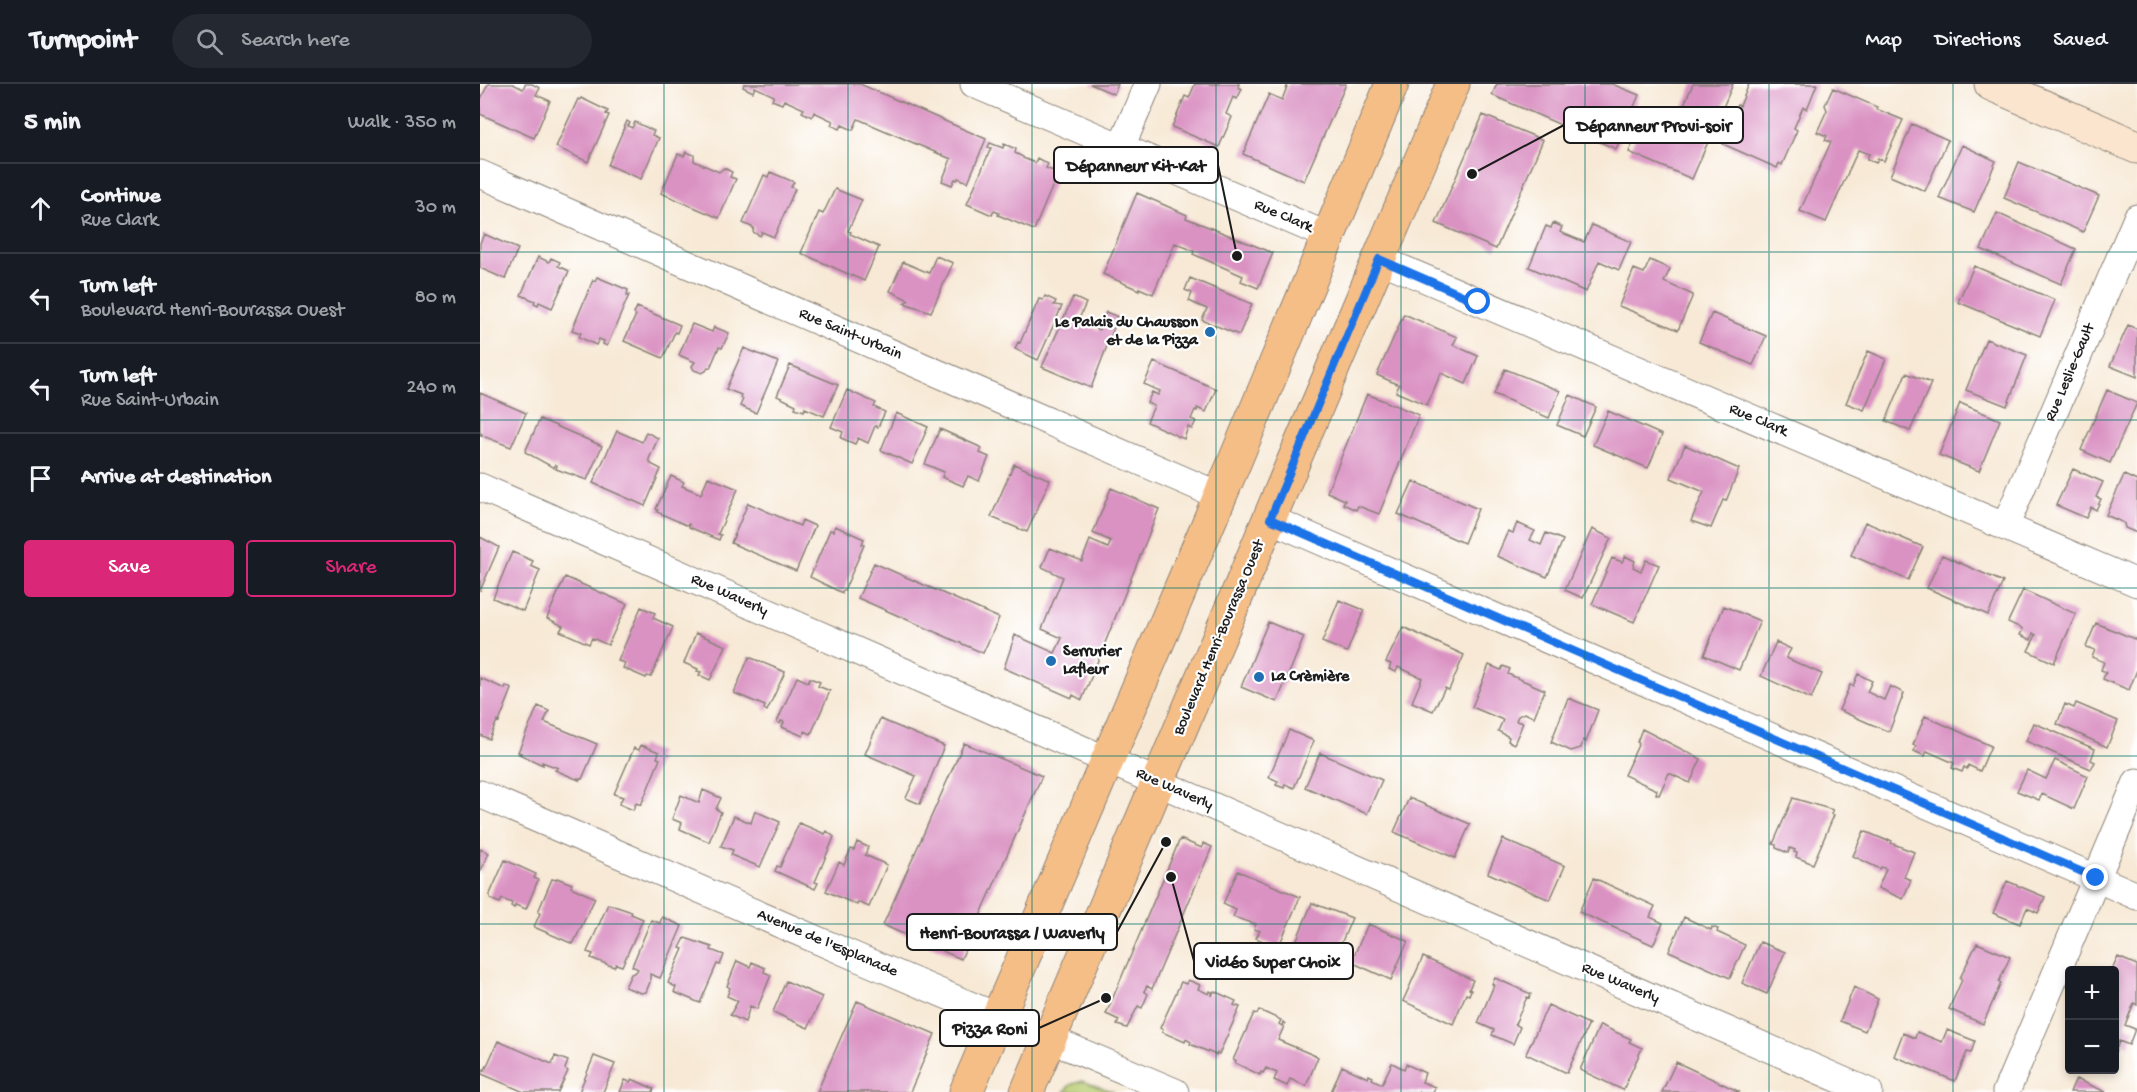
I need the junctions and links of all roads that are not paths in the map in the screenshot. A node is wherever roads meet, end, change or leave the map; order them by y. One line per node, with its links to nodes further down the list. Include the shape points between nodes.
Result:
1 (974, 84): 6 (street, Rue Clark)
2 (1148, 84): 6 (street)
3 (1392, 84): 10 (main road)
4 (1453, 84): 11 (main road, Boulevard Henri-Bourassa Ouest)
5 (1990, 84): 7 (main road)
6 (1121, 147): 10 (street, Rue Clark)
7 (2137, 147)
8 (480, 174): 13 (street, Rue Saint-Urbain)
9 (2137, 218): 15 (street, Rue Leslie-Gault)
10 (1328, 236): 13 (main road)
11 (1379, 259): 14 (main road, Boulevard Henri-Bourassa Ouest); 15 (street, Rue Clark)
12 (480, 487): 17 (street, Rue Waverly)
13 (1220, 496): 17 (main road)
14 (1270, 519): 19 (main road, Boulevard Henri-Bourassa Ouest); 21 (street)
15 (2005, 527): 16 (street, Rue Clark)
16 (2137, 583)
17 (1106, 761): 19 (street, Rue Waverly); 23 (main road)
18 (2137, 782): 21 (street)
19 (1158, 783): 24 (main road, Boulevard Henri-Bourassa Ouest); 28 (street, Rue Waverly)
20 (480, 794): 23 (street, Avenue de l'Esplanade)
21 (2096, 878): 22 (street); 29 (street)
22 (2137, 896)
23 (998, 1017): 24 (street, Avenue de l'Esplanade); 25 (main road)
24 (1050, 1038): 26 (main road, Boulevard Henri-Bourassa Ouest); 27 (street, Avenue de l'Esplanade)
25 (966, 1092)
26 (1027, 1092)
27 (1175, 1092)
28 (1869, 1092)
29 (2006, 1092)

